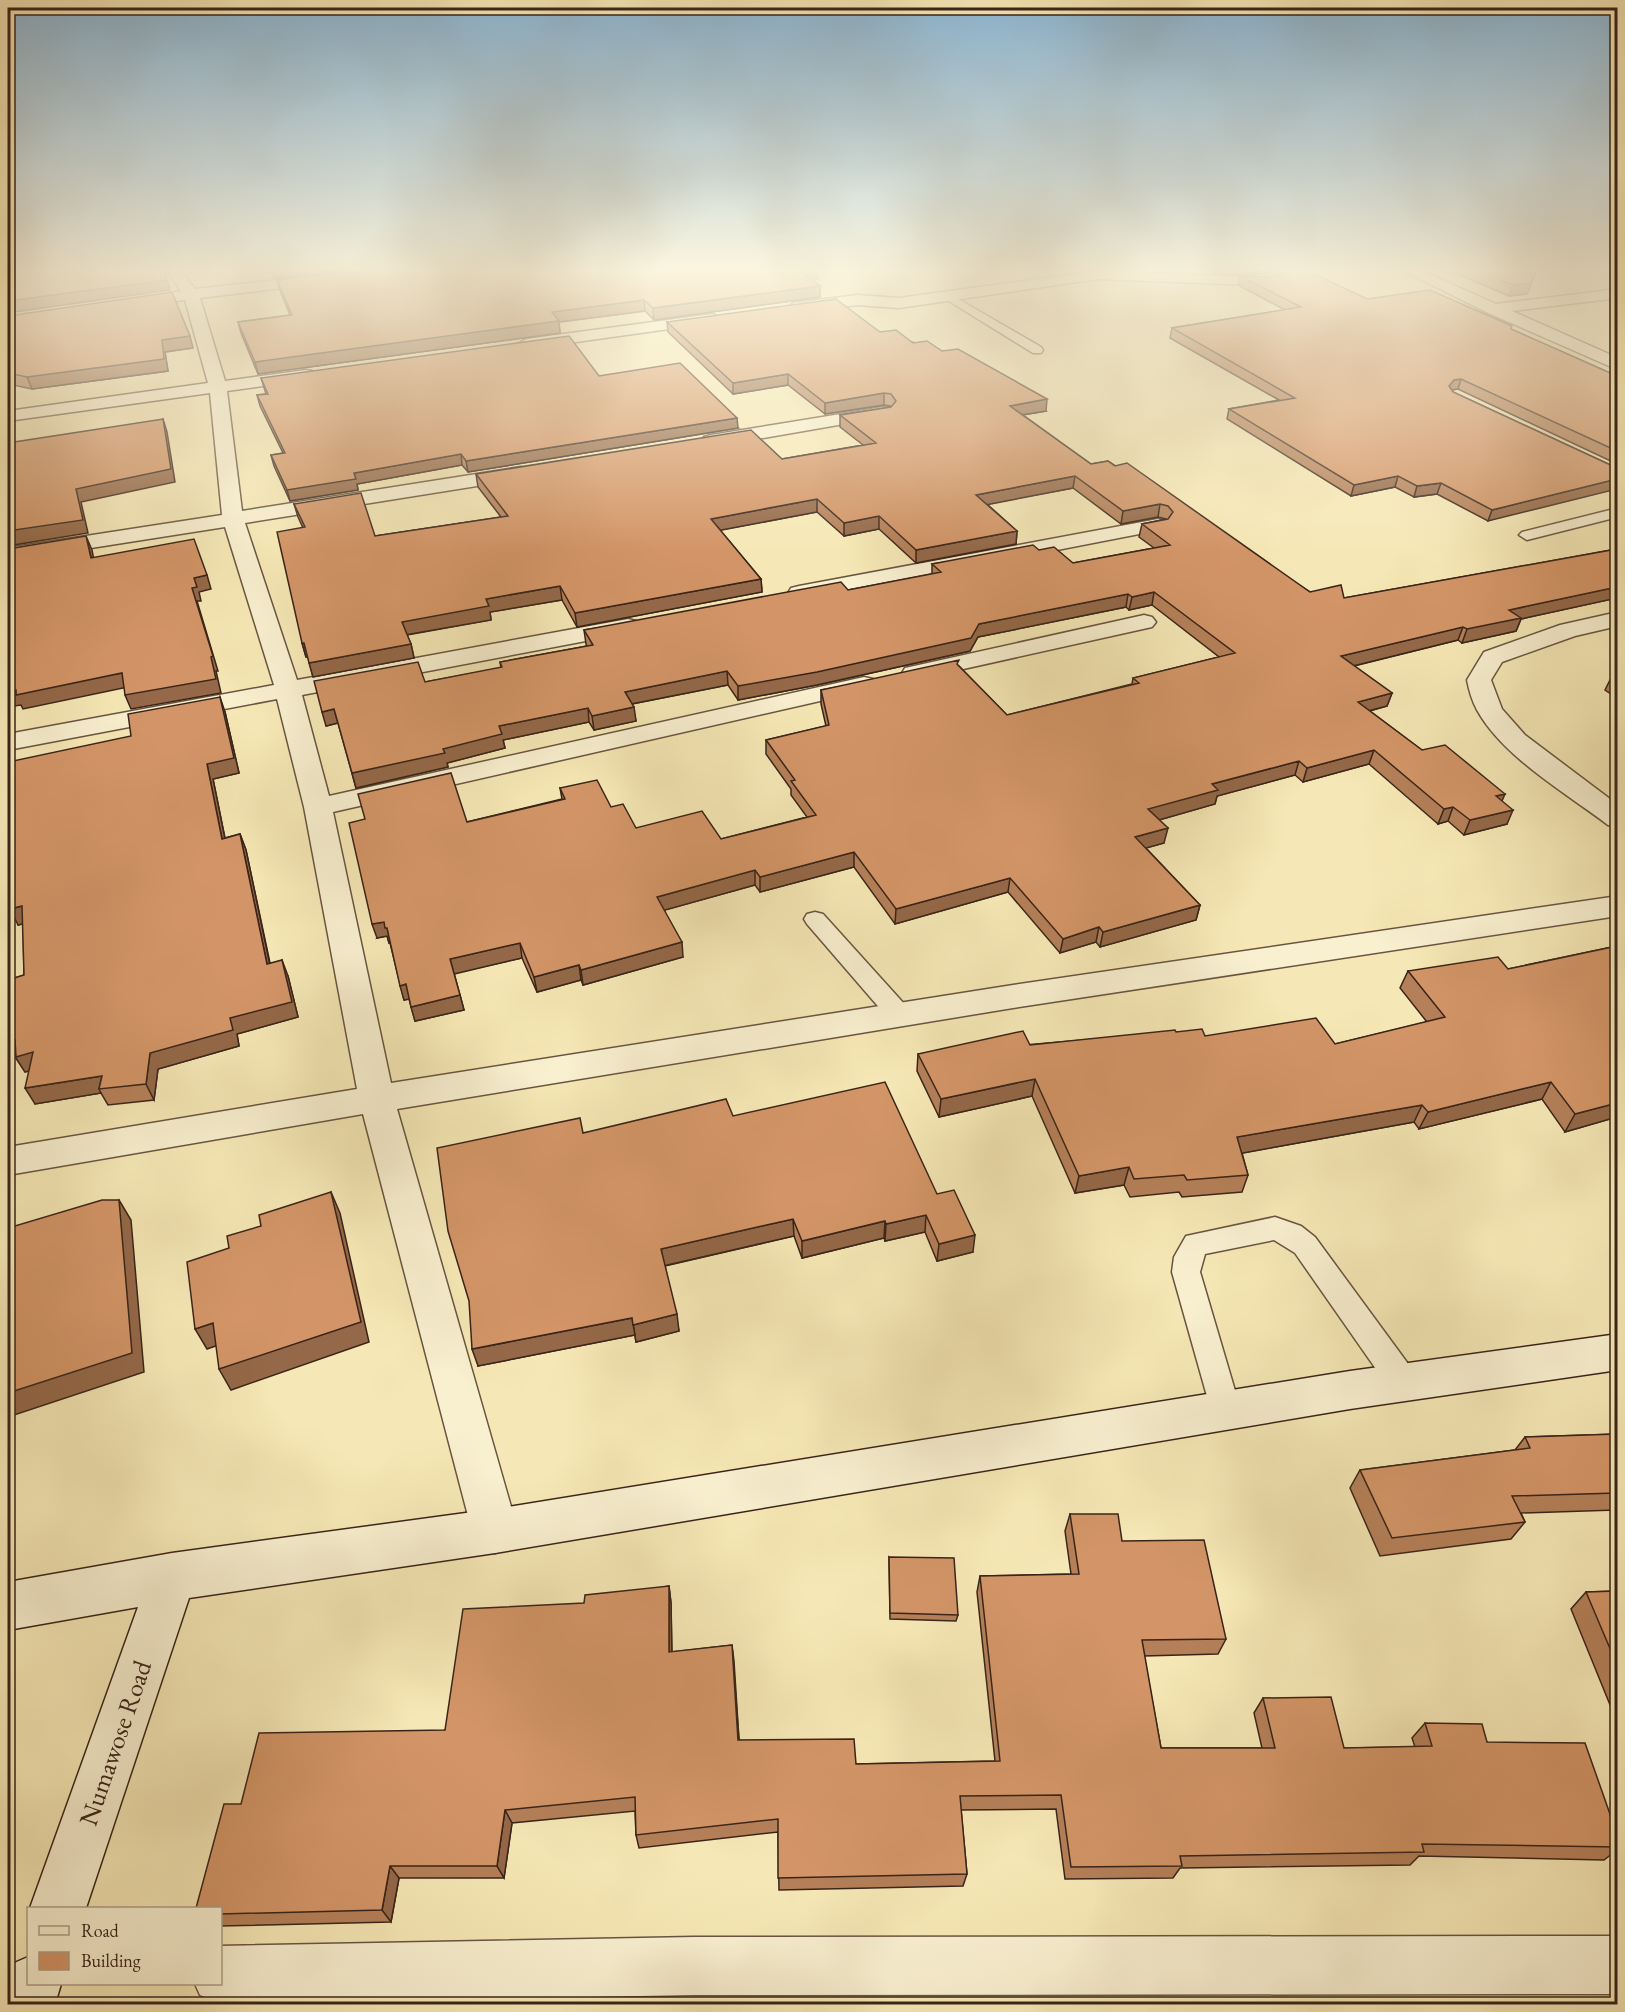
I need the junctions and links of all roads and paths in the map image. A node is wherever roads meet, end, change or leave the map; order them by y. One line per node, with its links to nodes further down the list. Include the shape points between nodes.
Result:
1 (211, 364): 3 (street)
2 (322, 373): 3 (street)
3 (218, 388): 5 (street); 9 (street)
4 (884, 412): 6 (street)
5 (8, 416)
6 (690, 445)
7 (540, 470): 9 (street)
8 (1617, 512): 11 (lane)
9 (233, 519): 12 (street); 17 (street)
10 (1158, 525): 13 (street)
11 (1527, 535)
12 (8, 555)
13 (782, 597)
14 (1617, 618): 20 (street, via 1568,630 1493,657 1479,680 1489,708 1503,726)
15 (652, 621): 17 (street)
16 (1144, 622): 19 (street)
17 (288, 691): 18 (street); 19 (street)
18 (8, 742)
19 (318, 807): 24 (street)
20 (1617, 819)
21 (1617, 906): 23 (street)
22 (814, 919): 23 (lane)
23 (898, 1013): 24 (street)
24 (376, 1098): 25 (street); 29 (street)
25 (8, 1161)
26 (1617, 1352): 27 (street)
27 (1403, 1382): 28 (street); 28 (lane, via 1305,1245 1275,1228 1196,1244 1188,1257 1186,1272)
28 (1225, 1411): 29 (street)
29 (495, 1531): 30 (street)
30 (171, 1577): 31 (street); 32 (street, Numawose Road)
31 (8, 1606)
32 (58, 1907)
33 (1617, 1965): 34 (street, via 694,1966)
34 (222, 1976)
35 (31, 1985): 36 (street)
36 (26, 2004)

